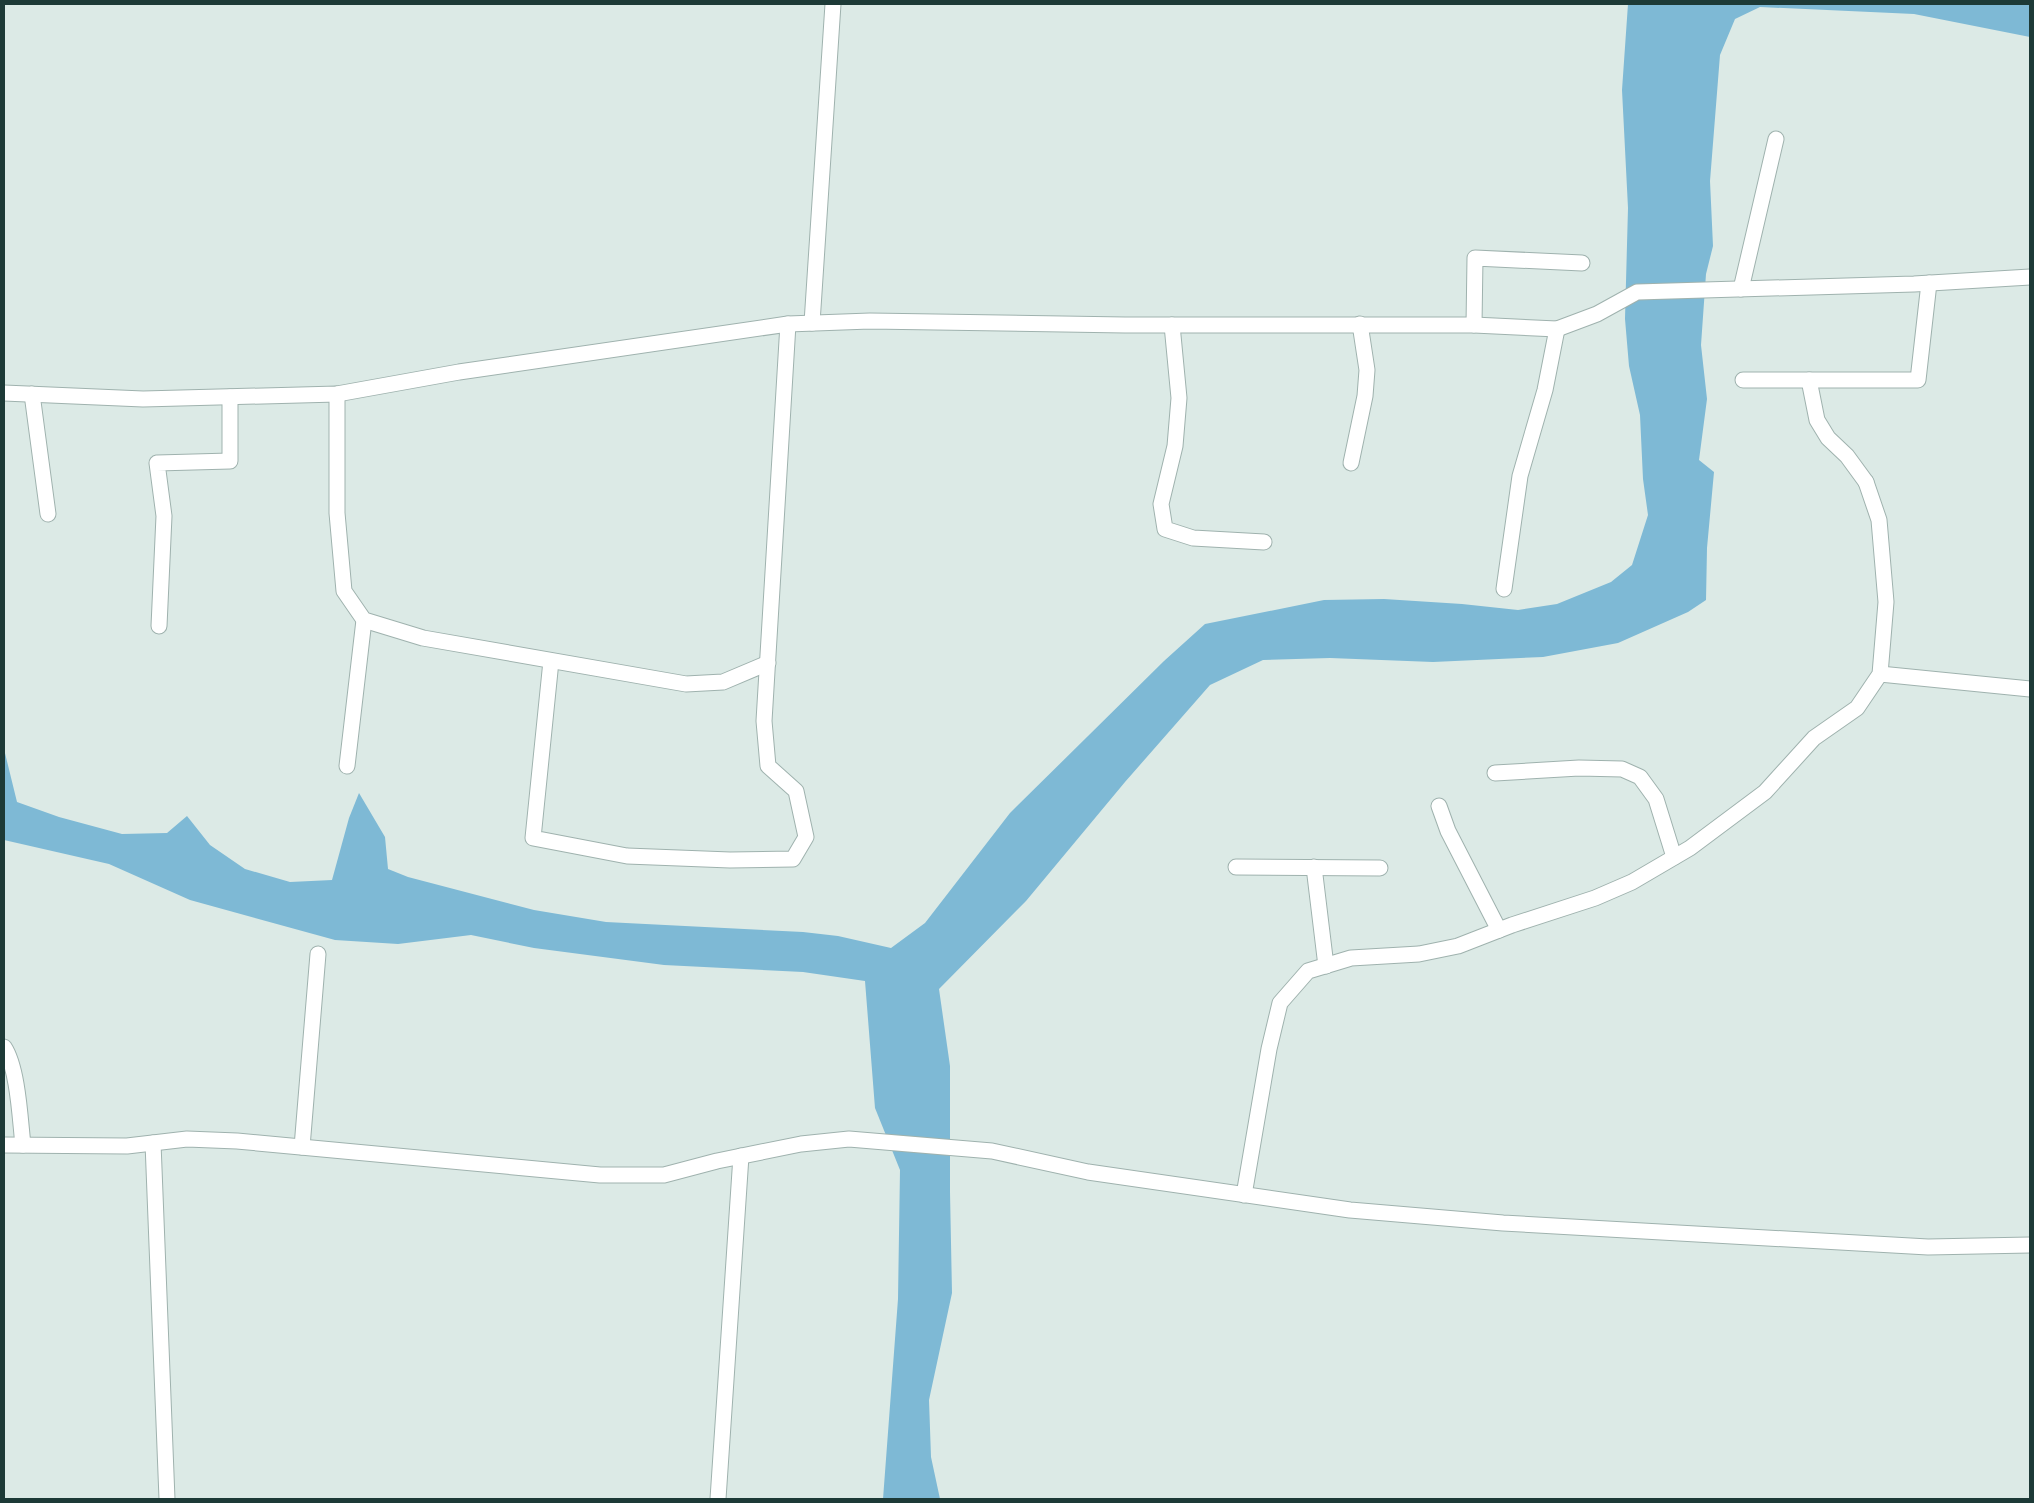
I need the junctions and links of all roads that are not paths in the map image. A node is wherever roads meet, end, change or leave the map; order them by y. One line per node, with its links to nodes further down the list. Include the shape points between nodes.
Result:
1 (833, 4): 7 (street)
2 (1776, 139): 6 (street)
3 (1582, 263): 11 (street, via 1475,258)
4 (2030, 277): 5 (street)
5 (1929, 283): 6 (street); 14 (street, via 1918,380)
6 (1742, 289): 12 (street, via 1638,292 1597,314)
7 (812, 323): 8 (street); 10 (street)
8 (788, 324): 17 (street, via 468,371); 26 (street)
9 (1360, 324): 10 (street); 11 (street); 19 (street, via 1365,387)
10 (1172, 325): 21 (street, via 1179,398 1175,446 1161,504 1165,529 1193,538)
11 (1474, 325): 12 (street)
12 (1557, 329): 22 (street, via 1545,390 1520,476)
13 (1743, 380): 14 (street)
14 (1809, 380): 27 (street, via 1817,420 1828,438 1847,456 1866,482 1878,520 1886,602)
15 (4, 392): 16 (street)
16 (32, 394): 18 (street, via 142,399); 20 (street)
17 (336, 394): 18 (street); 23 (street, via 337,514 344,591)
18 (230, 397): 24 (street, via 230,461 157,463 164,516)
19 (1350, 463)
20 (48, 514)
21 (1264, 542)
22 (1504, 589)
23 (364, 620): 25 (street, via 423,638); 29 (street)
24 (158, 626)
25 (551, 661): 26 (street, via 686,684 723,682); 26 (street, via 533,838 627,856 793,859 806,837 796,791 768,766 764,721)
26 (768, 663)
27 (1880, 674): 28 (street); 32 (street, via 1857,708 1814,738 1765,792)
28 (2030, 688)
29 (347, 766)
30 (1495, 772): 32 (street, via 1622,769 1640,777 1656,799)
31 (1439, 806): 36 (street)
32 (1674, 857): 36 (street, via 1632,882 1595,898)
33 (1236, 867): 34 (street)
34 (1314, 867): 35 (street); 38 (street)
35 (1380, 868)
36 (1499, 930): 38 (street, via 1458,946 1419,954 1351,958)
37 (318, 954): 43 (street)
38 (1326, 966): 45 (street, via 1308,971 1280,1003 1268,1049)
39 (4, 1047): 42 (street, via 17,1091)
40 (153, 1143): 42 (street, via 127,1146); 43 (street, via 187,1139); 47 (street)
41 (4, 1145): 42 (street)
42 (23, 1145)
43 (302, 1147): 44 (street, via 600,1175 664,1175)
44 (741, 1156): 45 (street, via 801,1144 849,1139 992,1151 1088,1172); 48 (street)
45 (1244, 1195): 46 (street, via 1360,1211 1698,1236 1928,1248)
46 (2030, 1245)
47 (167, 1499)
48 (718, 1499)

